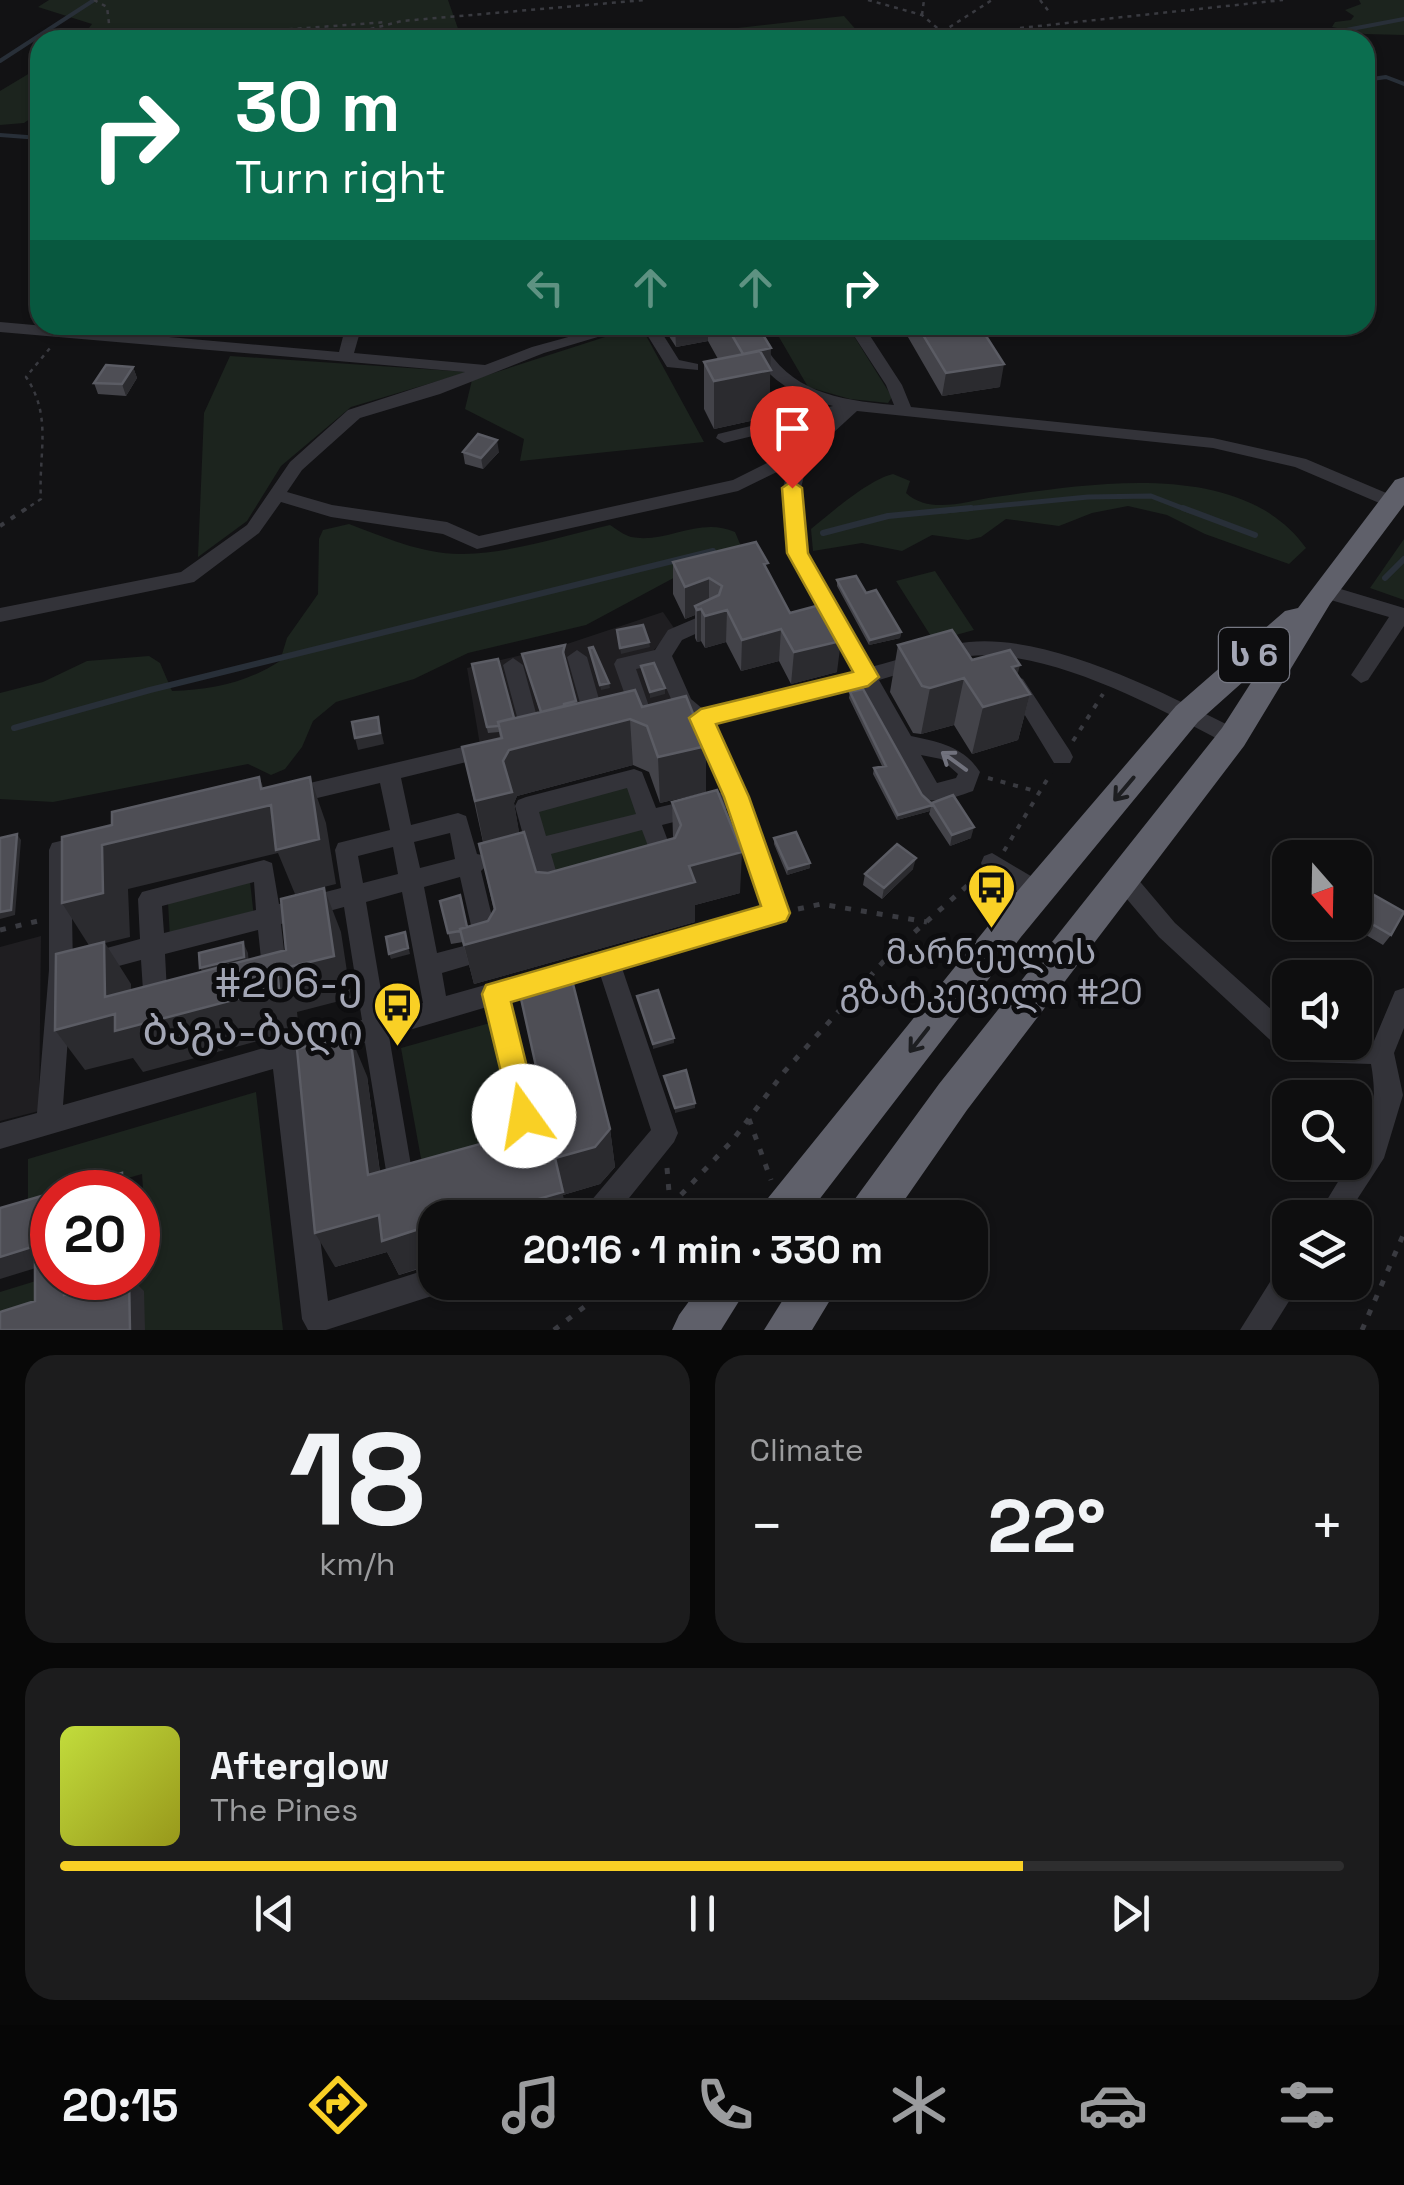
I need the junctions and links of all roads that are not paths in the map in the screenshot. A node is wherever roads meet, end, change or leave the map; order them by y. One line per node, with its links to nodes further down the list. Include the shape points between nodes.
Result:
1 (0, 327): 2 (street)
2 (30, 328)
3 (118, 335): 10 (street)
4 (200, 335): 10 (street)
5 (351, 335): 11 (street)
6 (593, 335): 13 (street)
7 (655, 335): 12 (street, via 674,364)
8 (749, 335): 14 (street, via 796,392)
9 (862, 335): 15 (street)
10 (194, 344): 11 (street)
11 (345, 357): 13 (street)
12 (692, 367)
13 (490, 370): 18 (street, via 354,414 296,466)
14 (852, 406): 15 (street); 16 (street); 17 (street)
15 (906, 412): 19 (street, via 1213,443)
16 (724, 438)
17 (801, 453): 18 (street, via 738,485 477,543 447,528 331,511); 29 (street, via 792,488 798,553)
18 (278, 494): 21 (street, via 253,529 186,577)
19 (1399, 494): 20 (highway, ს 6)
20 (1322, 594): 22 (street); 31 (highway, ს 6); 34 (highway, ს 6)
21 (0, 615)
22 (1402, 615): 28 (street)
23 (708, 620): 26 (street, via 674,635)
24 (994, 648): 29 (street); 31 (street, via 1052,658); 36 (street)
25 (577, 656): 33 (street)
26 (662, 656): 30 (street); 33 (street, via 624,664)
27 (513, 665): 37 (street, via 541,737)
28 (1361, 675)
29 (868, 677): 32 (street); 35 (street)
30 (682, 704): 32 (street); 33 (street)
31 (1187, 714): 34 (street); 48 (highway, ს 6, one-way to 48)
32 (701, 718): 38 (street)
33 (611, 721)
34 (1232, 737): 46 (highway, ს 6)
35 (905, 743): 35 (street, one-way to 35, via 932,793 965,785 969,772 948,752)
36 (1062, 757)
37 (390, 772): 39 (street); 42 (street)
38 (736, 797): 40 (street); 52 (street, via 776,913)
39 (273, 800)
40 (650, 820): 43 (street); 43 (street, via 634,778 526,806); 43 (street, via 667,868 554,900)
41 (118, 836): 54 (street, via 60,850)
42 (402, 836): 45 (street, via 458,822); 47 (street); 49 (street, via 346,850)
43 (538, 848): 45 (street)
44 (992, 863): 48 (street)
45 (468, 866): 47 (street); 53 (street, via 488,950)
46 (1123, 878): 58 (street, via 1167,930); 69 (highway, ს 6)
47 (411, 880): 49 (street); 53 (street)
48 (1038, 892): 68 (highway, ს 6, one-way to 68)
49 (353, 896): 50 (street); 59 (street)
50 (269, 917): 51 (street); 51 (street, via 264,870 150,898); 51 (street, via 275,976 156,1006)
51 (152, 947): 54 (street)
52 (608, 962): 55 (street); 67 (street, via 665,1134)
53 (428, 966): 57 (street)
54 (61, 970): 63 (street)
55 (496, 994): 57 (street); 65 (street, via 533,1152)
56 (1404, 999): 61 (street)
57 (437, 1010): 59 (street)
58 (1272, 1026)
59 (376, 1028): 62 (street); 66 (street, via 402,1191)
60 (1372, 1053): 61 (street)
61 (1380, 1053): 70 (street, via 1390,1094 1375,1149)
62 (284, 1055): 63 (street); 71 (street, via 316,1319)
63 (49, 1122): 64 (street)
64 (0, 1136)
65 (496, 1163)
66 (421, 1186)
67 (610, 1200)
68 (793, 1200)
69 (879, 1200)
70 (1341, 1200)
71 (418, 1286)
72 (716, 1300): 75 (highway)
73 (807, 1300): 76 (highway)
74 (1274, 1300): 77 (street)
75 (694, 1330)
76 (786, 1330)
77 (1254, 1330)

